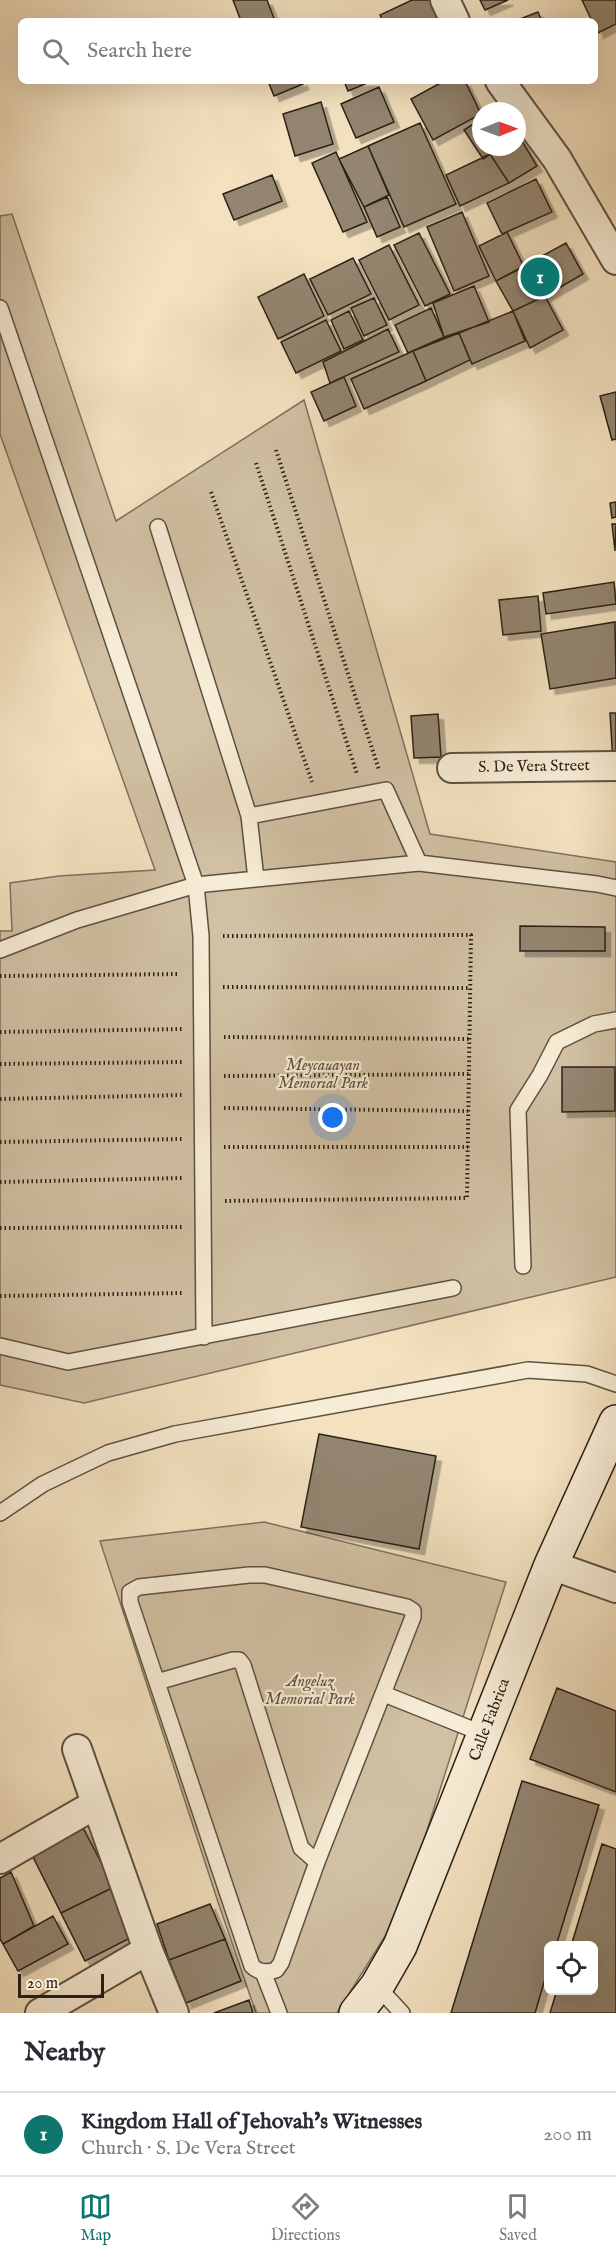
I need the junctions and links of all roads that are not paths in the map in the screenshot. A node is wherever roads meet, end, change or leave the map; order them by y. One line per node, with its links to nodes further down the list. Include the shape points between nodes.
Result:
1 (445, 0): 2 (street)
2 (454, 18)
3 (502, 84): 4 (street, via 557,159)
4 (616, 260)
5 (0, 308): 12 (lane)
6 (158, 527): 9 (lane)
7 (616, 766): 8 (street, S. De Vera Street)
8 (452, 768)
9 (249, 816): 10 (lane, via 386,790); 11 (lane)
10 (419, 863): 11 (lane); 13 (lane)
11 (256, 879): 12 (lane)
12 (196, 885): 14 (lane, via 77,920); 18 (lane, via 201,936)
13 (616, 888)
14 (0, 950)
15 (616, 1020): 16 (lane, via 594,1024 557,1042 518,1110)
16 (523, 1266)
17 (453, 1288): 18 (lane)
18 (204, 1337): 19 (lane, via 68,1362)
19 (0, 1346)
20 (616, 1384): 22 (lane, via 587,1374 528,1370 175,1434 108,1453 43,1484)
21 (616, 1422): 23 (street, Calle Fabrica)
22 (0, 1513)
23 (551, 1565): 24 (street); 27 (street, Calle Fabrica)
24 (616, 1588)
25 (157, 1682): 26 (lane, via 130,1592 139,1587 265,1575 407,1606 413,1611); 31 (lane, via 239,1660 301,1848); 33 (lane, via 252,1966)
26 (384, 1694): 27 (lane); 31 (lane)
27 (484, 1734): 34 (street, Calle Fabrica, via 413,1918)
28 (77, 1749): 29 (street)
29 (96, 1804): 30 (street); 32 (street)
30 (0, 1860)
31 (317, 1862): 33 (lane, via 281,1963 276,1970)
32 (148, 1950): 35 (street); 36 (street)
33 (263, 1972): 37 (lane)
34 (377, 1986): 38 (street, Calle Fabrica); 39 (lane)
35 (40, 2013)
36 (174, 2013)
37 (279, 2013)
38 (356, 2013)
39 (402, 2013)

